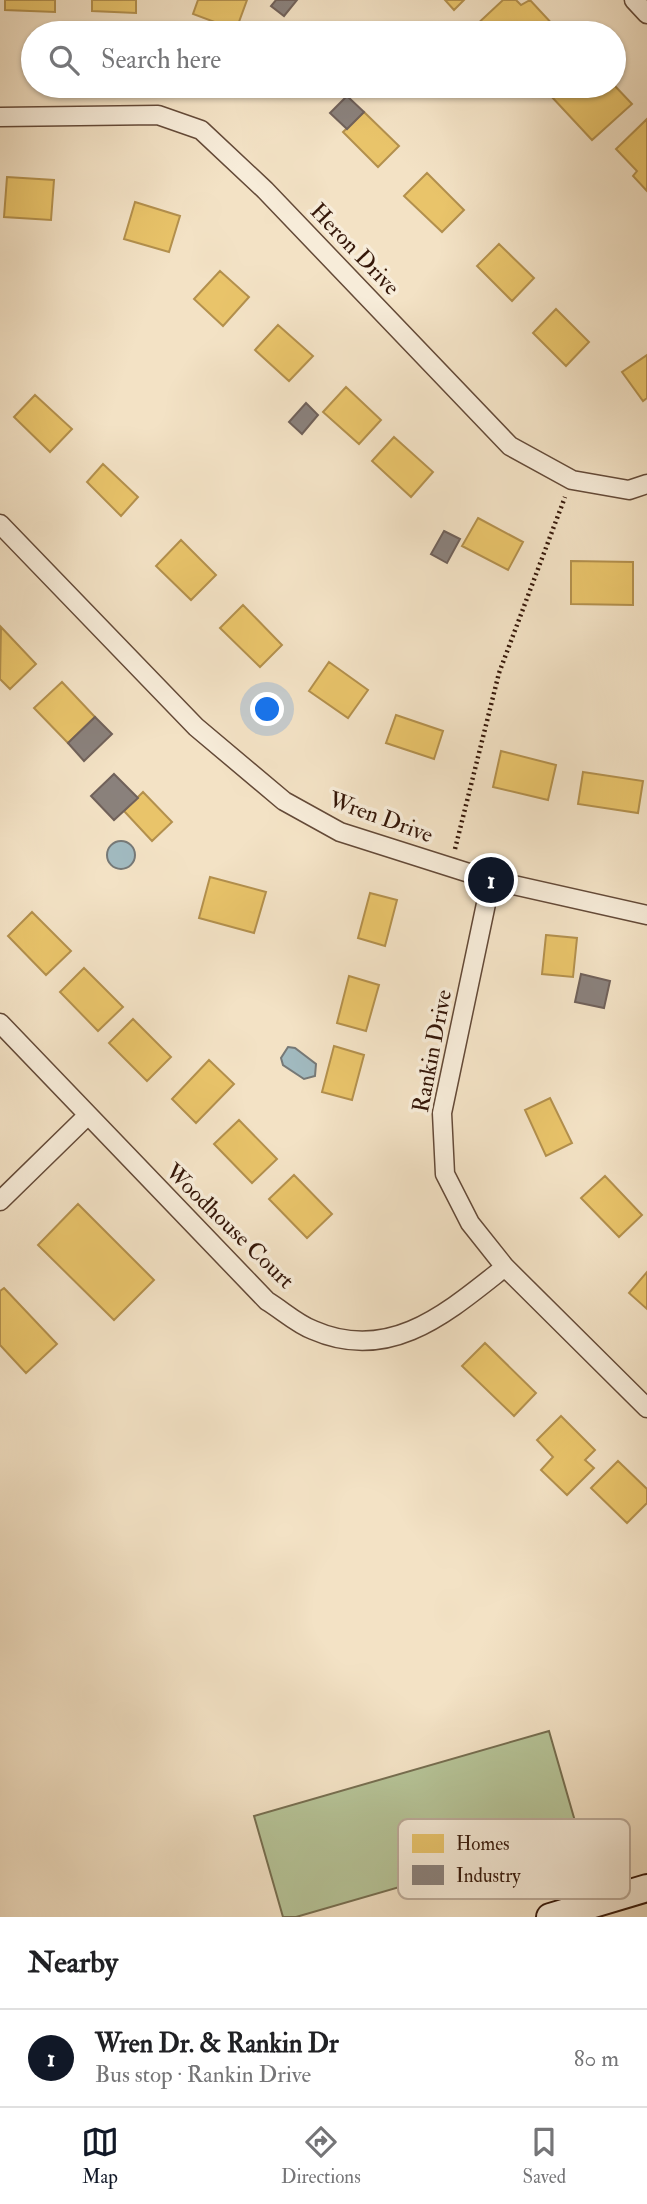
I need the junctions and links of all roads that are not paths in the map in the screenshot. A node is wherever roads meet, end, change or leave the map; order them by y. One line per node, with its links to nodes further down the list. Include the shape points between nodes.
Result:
1 (634, 0): 2 (street)
2 (647, 14)
3 (0, 117): 4 (street, Heron Drive, via 158,115 201,130 265,190 510,446 572,480 629,490)
4 (647, 484)
5 (0, 524): 6 (street, Wren Drive, via 196,727 285,801 340,832)
6 (491, 880): 7 (street, Wren Drive); 11 (street, Rankin Drive, via 442,1112 445,1174 470,1223)
7 (647, 915)
8 (0, 1023): 9 (street, Woodhouse Court)
9 (87, 1116): 10 (street); 11 (street, Woodhouse Court, via 267,1301 313,1331 361,1341 404,1335 444,1315)
10 (0, 1201)
11 (505, 1267): 12 (street, Rankin Drive)
12 (647, 1408)
13 (647, 1888): 14 (main road)
14 (630, 1893)
15 (610, 1899): 16 (main road)
16 (550, 1917)

